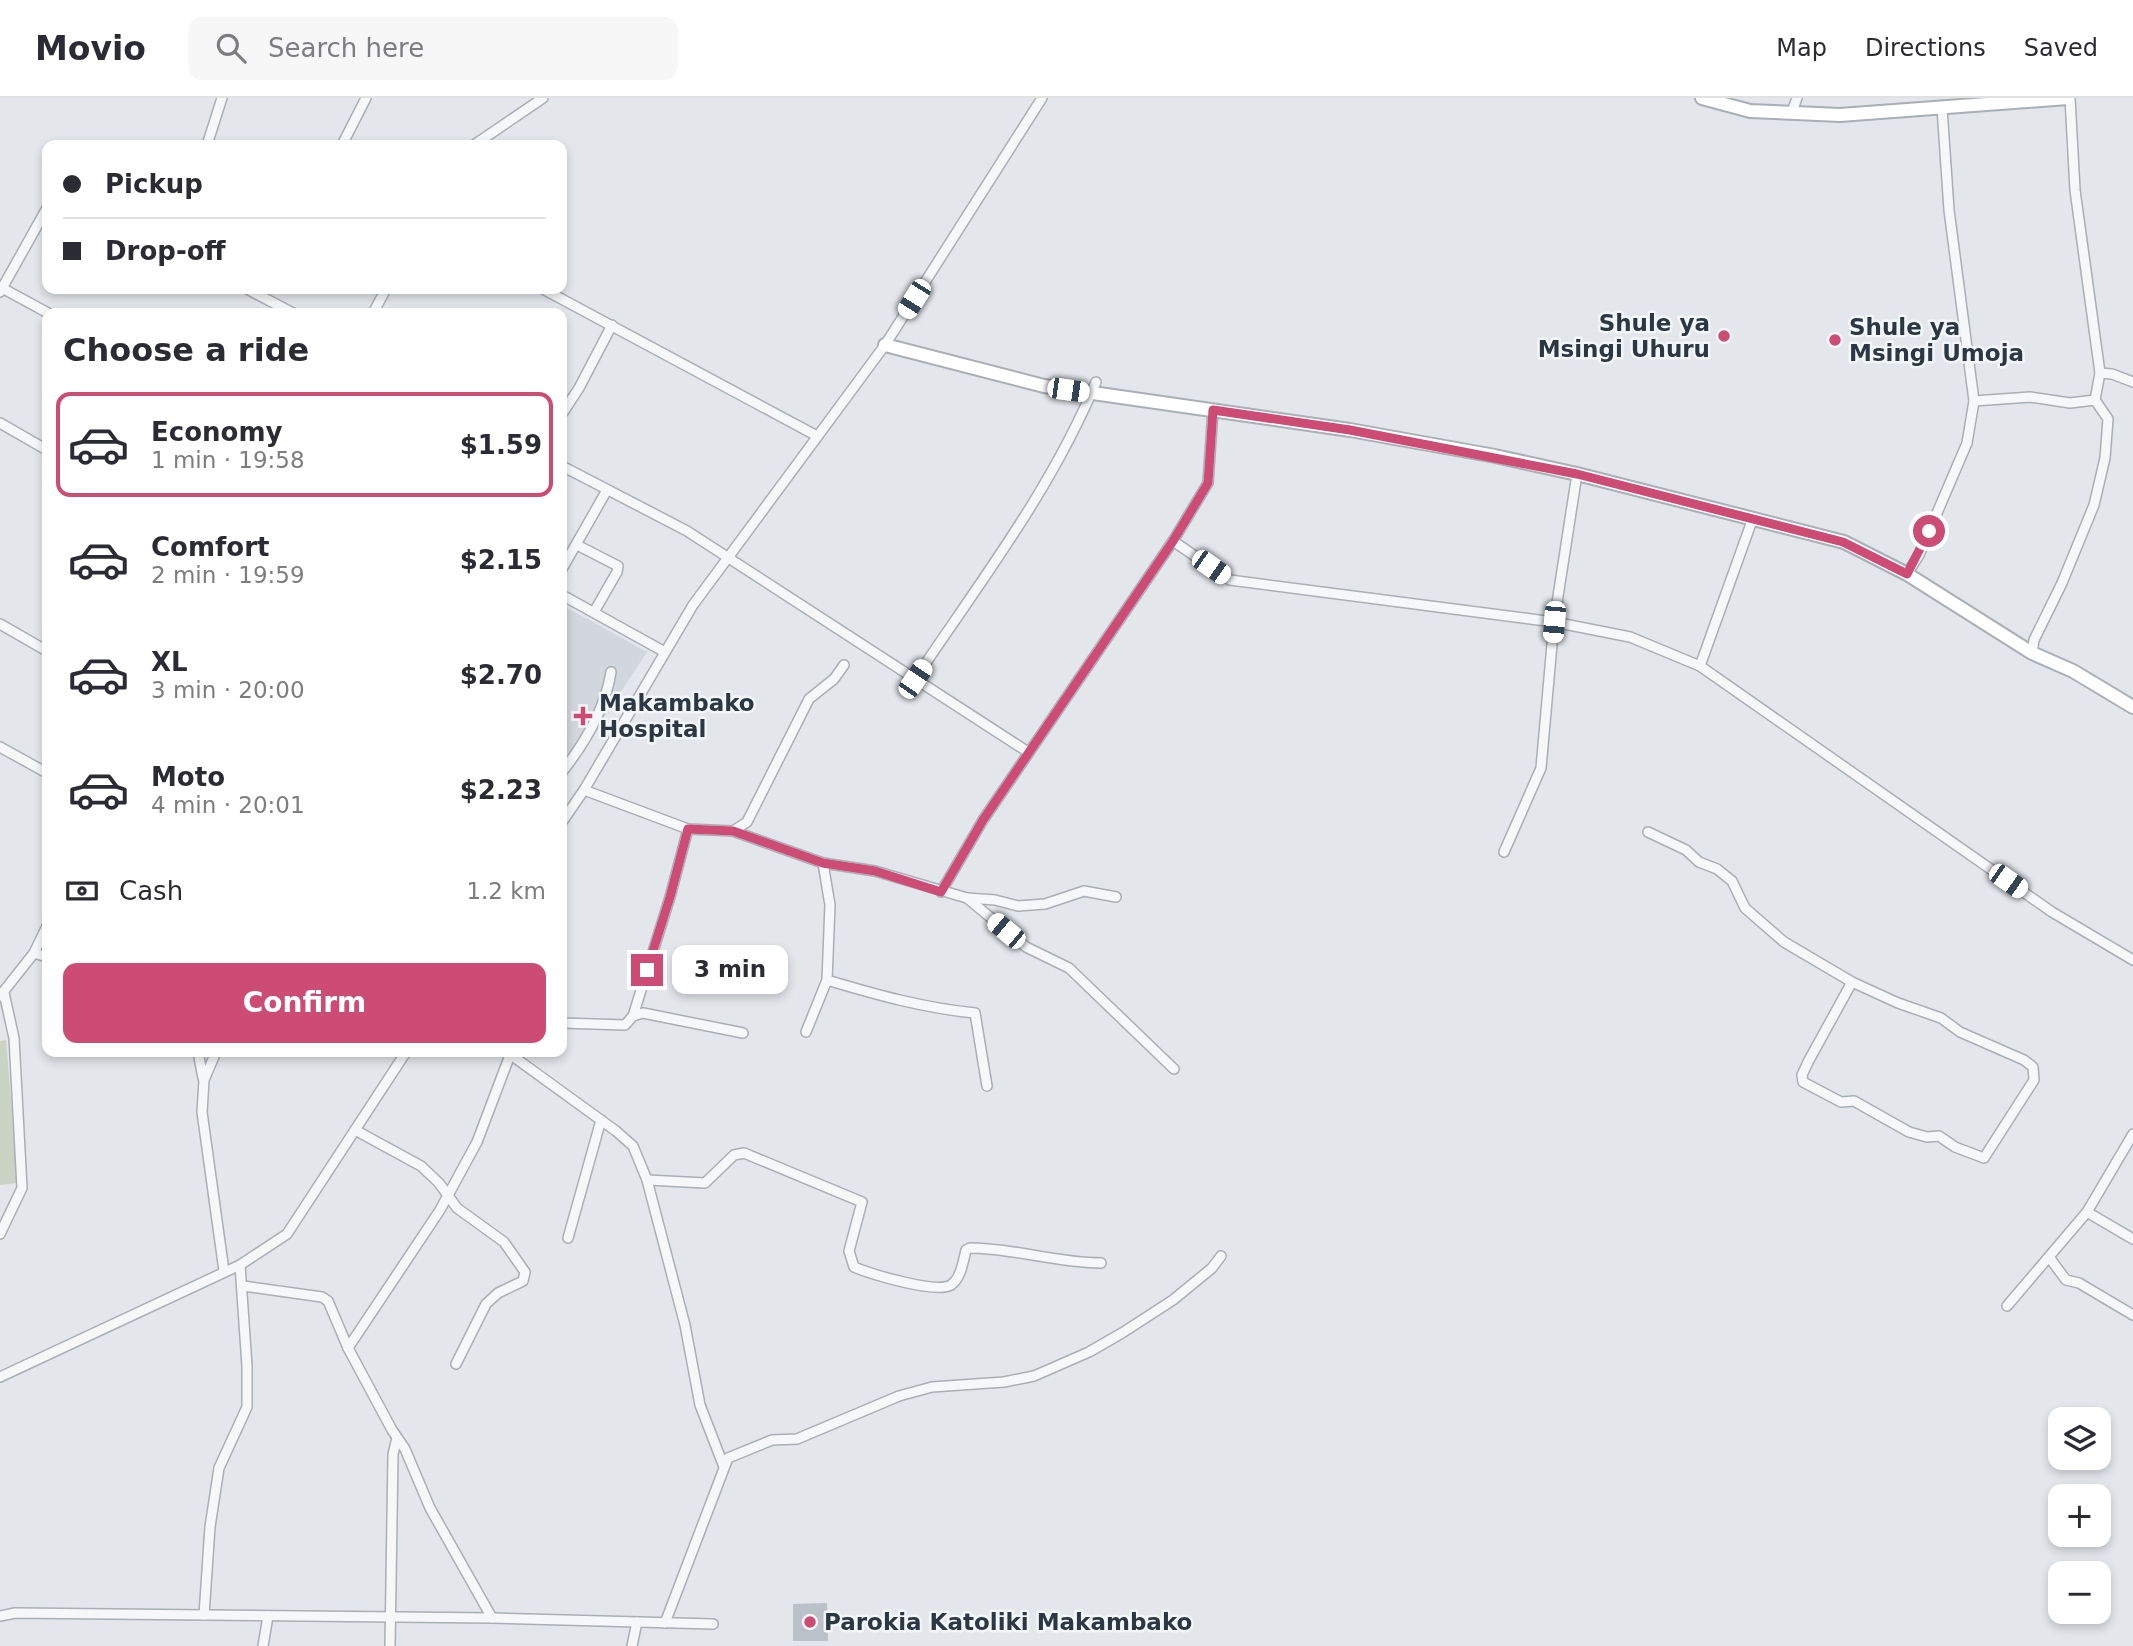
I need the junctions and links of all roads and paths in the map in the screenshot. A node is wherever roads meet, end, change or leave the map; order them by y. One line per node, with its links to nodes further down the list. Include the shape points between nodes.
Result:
1 (222, 98): 10 (street)
2 (366, 98): 11 (street)
3 (543, 98): 12 (street)
4 (1042, 98): 20 (street)
5 (1702, 98): 9 (street, via 1751,111)
6 (1797, 98): 9 (street)
7 (2069, 98): 8 (street); 21 (street, via 2075,190)
8 (1942, 108): 9 (street); 25 (street, via 1949,210)
9 (1792, 112)
10 (209, 140)
11 (345, 140)
12 (481, 140)
13 (42, 217): 14 (street)
14 (1, 290): 18 (street)
15 (267, 294): 17 (street)
16 (552, 294): 19 (street)
17 (285, 308)
18 (42, 310)
19 (612, 325): 26 (street); 29 (street)
20 (885, 345): 23 (street, via 1044,386); 29 (street)
21 (2100, 373): 22 (street); 24 (street)
22 (2133, 383)
23 (1093, 388): 27 (street); 50 (street, via 1040,496)
24 (2095, 400): 25 (street, via 2030,397); 46 (street, via 2108,419 2094,505)
25 (1974, 401): 39 (street, via 1967,443)
26 (567, 406)
27 (1213, 410): 32 (street, via 1364,432); 35 (street, via 1208,483)
28 (0, 423): 30 (street)
29 (817, 436): 37 (street)
30 (42, 447)
31 (567, 469): 33 (street)
32 (1577, 474): 34 (street); 42 (street)
33 (607, 490): 36 (street); 37 (street)
34 (1754, 518): 39 (street, via 1843,542); 48 (street)
35 (1173, 541): 42 (street, via 1230,580); 53 (street)
36 (577, 545): 38 (street); 41 (street, via 618,566)
37 (727, 557): 45 (street); 50 (street)
38 (567, 561)
39 (1907, 574): 46 (street)
40 (567, 598): 41 (street)
41 (593, 612): 45 (street)
42 (1554, 622): 48 (street, via 1630,637); 61 (street, via 1541,768)
43 (0, 624): 44 (street)
44 (42, 649)
45 (663, 651): 56 (street)
46 (2032, 653): 51 (street)
47 (844, 664): 59 (street, via 834,679 809,699 747,822)
48 (1700, 666): 69 (street, via 2052,912)
49 (611, 673): 54 (street, via 607,698)
50 (915, 679): 53 (street)
51 (2133, 707)
52 (0, 747): 55 (street)
53 (1028, 752): 63 (street)
54 (567, 765)
55 (42, 770)
56 (584, 790): 57 (street); 58 (street)
57 (567, 815)
58 (688, 829): 59 (street); 73 (street)
59 (733, 831): 62 (street)
60 (1648, 832): 71 (street, via 1717,869 1732,881 1745,908 1784,942)
61 (1504, 852)
62 (823, 863): 63 (street, via 875,871); 70 (street, via 830,905)
63 (941, 892): 65 (street)
64 (1116, 897): 65 (street, via 1084,891 1045,904 1018,906)
65 (967, 898): 82 (street, via 1026,947 1069,968)
66 (42, 936): 67 (street)
67 (34, 953): 68 (street); 72 (street)
68 (42, 955)
69 (2133, 960)
70 (827, 980): 75 (street); 84 (street, via 913,1004 975,1013)
71 (1852, 982): 71 (street, via 1808,1062 1802,1082 1841,1102 1854,1101 1909,1132 1939,1136 1984,1158 2034,1080 2033,1067 1941,1018)
72 (2, 995): 91 (street, via 15,1038 22,1188)
73 (632, 1016): 74 (street, via 618,1025); 76 (street, via 643,1013)
74 (567, 1023)
75 (806, 1032)
76 (743, 1033)
77 (199, 1057): 83 (street)
78 (214, 1057): 83 (street)
79 (404, 1057): 86 (street)
80 (508, 1057): 89 (street, via 477,1142)
81 (515, 1057): 85 (street)
82 (1174, 1069)
83 (204, 1080): 98 (street, via 202,1112)
84 (986, 1086)
85 (601, 1119): 88 (street, via 633,1146); 92 (street)
86 (355, 1130): 89 (street, via 421,1166); 97 (street, via 287,1234)
87 (2133, 1134): 90 (street)
88 (647, 1181): 96 (street, via 705,1183 734,1155 744,1153 862,1202 849,1251 854,1268 917,1285 952,1284 970,1248); 106 (street, via 701,1405)
89 (446, 1195): 102 (street); 103 (street, via 504,1242 525,1277 486,1304)
90 (2087, 1212): 93 (street); 95 (street)
91 (0, 1234)
92 (568, 1238)
93 (2133, 1239)
94 (1221, 1256): 106 (street, via 1173,1300 1089,1352 1046,1371 1004,1382 932,1387 899,1396 797,1438 762,1444 728,1458)
95 (2049, 1257): 100 (street); 101 (street, via 2066,1280)
96 (1101, 1263)
97 (240, 1265): 98 (street); 99 (street)
98 (224, 1271): 104 (street)
99 (243, 1286): 102 (street, via 322,1297 328,1301); 107 (street, via 247,1407 219,1468)
100 (2007, 1306)
101 (2133, 1315)
102 (348, 1348): 105 (street)
103 (456, 1364)
104 (0, 1377)
105 (397, 1438): 110 (street); 111 (street, via 429,1508)
106 (723, 1467): 113 (street)
107 (204, 1615): 108 (street); 109 (street)
108 (0, 1616)
109 (268, 1616): 110 (street); 115 (street)
110 (391, 1618): 111 (street); 116 (street)
111 (492, 1618): 112 (street)
112 (638, 1622): 113 (street); 117 (street)
113 (665, 1623): 114 (street)
114 (713, 1624)
115 (262, 1646)
116 (390, 1646)
117 (632, 1646)

